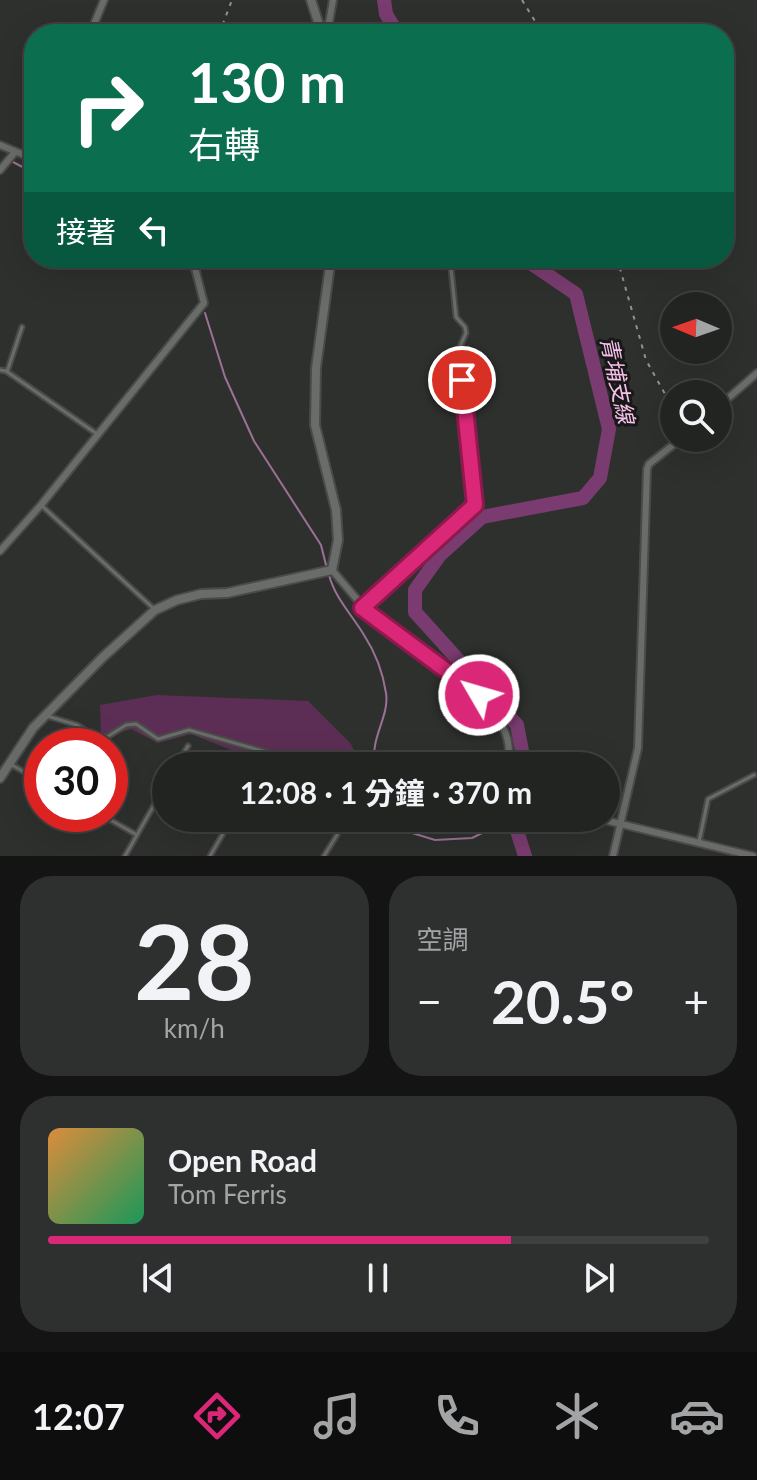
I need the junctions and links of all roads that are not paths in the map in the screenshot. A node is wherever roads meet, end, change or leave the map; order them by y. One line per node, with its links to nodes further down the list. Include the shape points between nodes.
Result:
1 (104, 0): 4 (street)
2 (311, 0): 5 (street)
3 (333, 0): 6 (street)
4 (94, 24)
5 (321, 24)
6 (327, 24)
7 (0, 145): 8 (street)
8 (15, 152): 9 (street); 10 (street)
9 (24, 155)
10 (0, 170)
11 (196, 268): 19 (street, via 204,303)
12 (330, 268): 23 (street, via 316,368 315,425 336,510 338,540)
13 (451, 268): 24 (lane, via 456,317 466,333 459,349 475,505)
14 (22, 327): 16 (lane)
15 (0, 370): 16 (lane)
16 (7, 372): 19 (lane)
17 (757, 373): 18 (street)
18 (732, 395)
19 (97, 434): 21 (street)
20 (664, 452): 36 (street, via 647,469 638,748)
21 (41, 505): 22 (street); 25 (lane)
22 (0, 551)
23 (327, 572): 24 (street); 25 (street, via 201,594)
24 (362, 608): 30 (street, via 479,695 508,736)
25 (155, 610): 26 (street)
26 (47, 716): 29 (lane, via 92,735 107,737 136,724 158,739 189,730); 31 (street)
27 (188, 746): 28 (lane)
28 (184, 752)
29 (266, 752)
30 (511, 752)
31 (10, 764): 32 (lane); 34 (street)
32 (24, 772)
33 (754, 775): 41 (lane, via 708,799)
34 (1, 776)
35 (152, 809): 40 (lane)
36 (621, 824): 41 (street); 45 (street)
37 (128, 830): 40 (lane)
38 (224, 832): 43 (lane)
39 (336, 832): 44 (lane)
40 (137, 835): 42 (lane)
41 (699, 842): 46 (street)
42 (125, 856)
43 (210, 856)
44 (324, 856)
45 (613, 856)
46 (753, 856)

